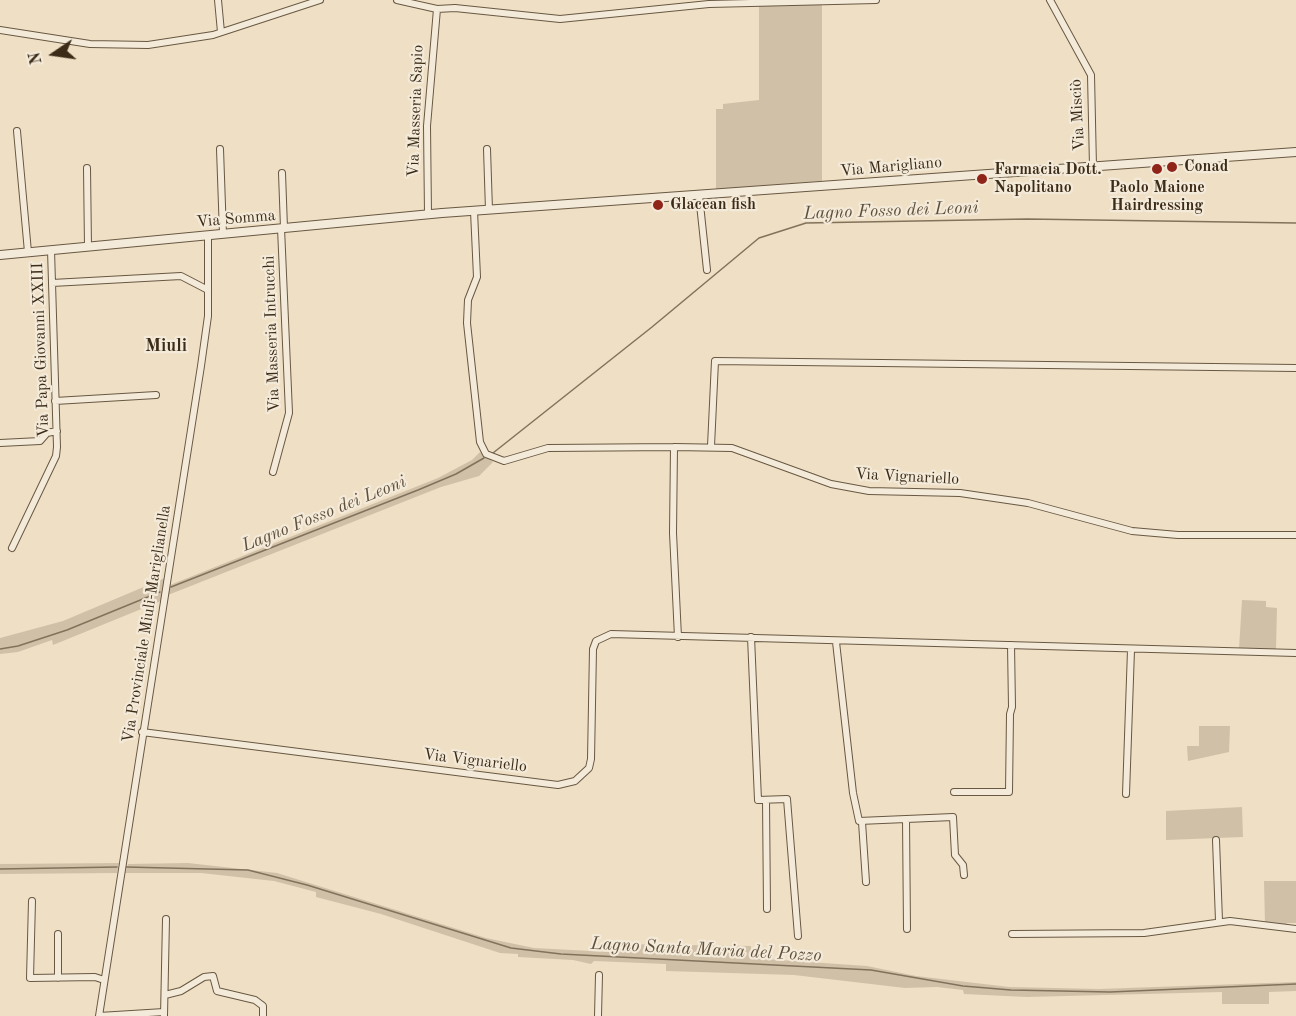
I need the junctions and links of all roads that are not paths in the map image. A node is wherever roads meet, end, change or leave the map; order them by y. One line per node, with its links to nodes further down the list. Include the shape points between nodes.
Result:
1 (218, 0): 10 (street)
2 (320, 0): 10 (street)
3 (397, 0): 8 (street)
4 (454, 0): 7 (street)
5 (876, 0): 7 (street, via 709,4 560,19)
6 (1050, 0): 15 (street, Via Misciò, via 1092,75)
7 (455, 8): 8 (street)
8 (437, 9): 21 (street, Via Masseria Sapio, via 427,126)
9 (0, 30): 10 (street, via 114,45 174,42)
10 (221, 32)
11 (17, 131): 27 (street)
12 (220, 149): 23 (street)
13 (487, 149): 19 (street)
14 (1296, 152): 15 (street, Via Marigliano)
15 (1093, 167): 18 (street, Via Marigliano)
16 (87, 168): 25 (street)
17 (282, 173): 22 (street, Via Masseria Intrucchi)
18 (699, 195): 19 (street, Via Marigliano); 29 (street)
19 (489, 210): 20 (street, Via Marigliano)
20 (474, 211): 21 (street, Via Somma); 38 (street, Via Vignariello, via 477,277 467,308 468,333 480,442 486,454 509,461 548,448)
21 (428, 214): 22 (street, Via Somma)
22 (282, 228): 23 (street, Via Somma); 39 (street, Via Masseria Intrucchi, via 289,419)
23 (223, 234): 24 (street, Via Somma)
24 (208, 235): 25 (street, Via Somma); 31 (street, Via Provinciale Miuli-Mariglianella)
25 (88, 247): 26 (street, Via Somma)
26 (51, 250): 27 (street, Via Somma); 30 (street, Via Papa Giovanni XXIII)
27 (28, 252): 28 (street, Via Somma)
28 (0, 255)
29 (707, 270)
30 (52, 283): 31 (street, via 181,276); 34 (street, Via Papa Giovanni XXIII)
31 (208, 290): 48 (street, Via Provinciale Miuli-Mariglianella, via 188,455)
32 (1296, 368): 37 (street, via 715,361)
33 (156, 395): 34 (street)
34 (55, 401): 35 (street, Via Papa Giovanni XXIII)
35 (57, 431): 36 (street, via 47,433 40,441); 41 (street, Via Papa Giovanni XXIII, via 56,456)
36 (0, 443)
37 (711, 446): 38 (street, Via Vignariello); 40 (street, Via Vignariello, via 740,450 831,484 869,491 1004,498 1132,531)
38 (674, 447): 42 (street)
39 (273, 472)
40 (1296, 535)
41 (12, 548)
42 (678, 637): 43 (street, Via Vignariello); 48 (street, Via Vignariello, via 610,634 596,641 591,759 583,775 558,785)
43 (751, 637): 44 (street, Via Vignariello); 51 (street, via 758,800)
44 (836, 642): 45 (street, Via Vignariello); 53 (street, via 854,793)
45 (1011, 645): 46 (street, Via Vignariello); 49 (street, via 1009,792)
46 (1131, 650): 47 (street, Via Vignariello); 50 (street)
47 (1296, 653)
48 (142, 732): 68 (street, Via Provinciale Miuli-Mariglianella)
49 (954, 792)
50 (1126, 794)
51 (765, 800): 58 (street); 65 (street, via 787,799)
52 (906, 819): 53 (street); 55 (street, via 952,817 955,855); 61 (street)
53 (862, 822): 56 (street)
54 (1216, 840): 60 (street)
55 (964, 875)
56 (866, 882)
57 (32, 901): 67 (street, via 30,978)
58 (767, 909)
59 (166, 919): 69 (street)
60 (1219, 921): 62 (street); 64 (street, via 1144,933)
61 (907, 929)
62 (1296, 929)
63 (58, 934): 67 (street)
64 (1012, 934)
65 (798, 936)
66 (599, 975): 73 (street)
67 (58, 978): 68 (street)
68 (104, 980): 71 (street, Via Provinciale Miuli-Mariglianella)
69 (165, 995): 70 (street); 72 (street, via 213,976 217,990 255,1000 263,1006)
70 (164, 1014): 71 (street)
71 (99, 1016)
72 (263, 1016)
73 (598, 1016)

